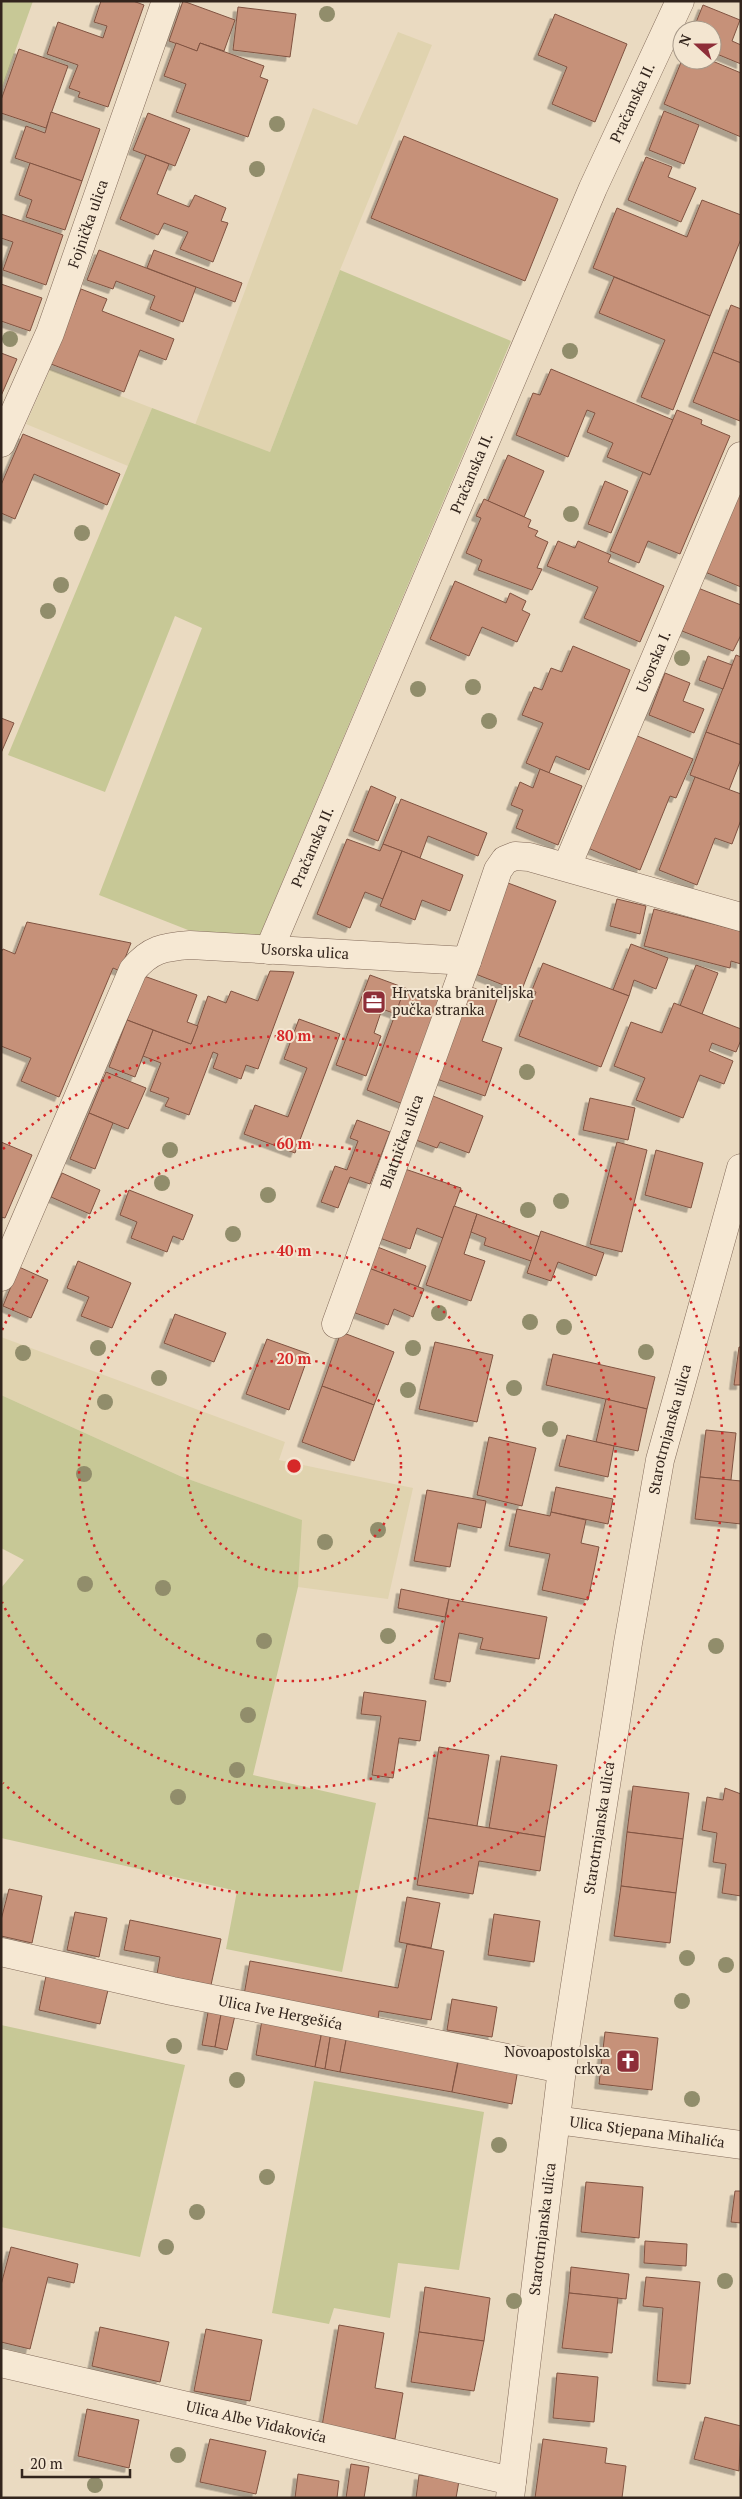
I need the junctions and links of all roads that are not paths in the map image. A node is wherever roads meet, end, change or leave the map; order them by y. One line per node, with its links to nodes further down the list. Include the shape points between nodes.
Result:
1 (166, 1): 3 (street, Fojnička ulica, via 50,333)
2 (680, 1): 7 (street, Pračanska II., via 593,188)
3 (1, 443)
4 (741, 456): 5 (street, Usorska I.)
5 (567, 866): 6 (street); 8 (street, via 528,856 505,860 498,870)
6 (741, 917)
7 (269, 950): 8 (street, Usorska ulica); 10 (street, Usorska ulica, via 190,945 166,947 144,956 133,970)
8 (468, 961): 11 (street, Blatnička ulica)
9 (741, 1168): 13 (street, Starotrnjanska ulica, via 660,1460 628,1643)
10 (1, 1278)
11 (336, 1324)
12 (1, 1952): 13 (street, Ulica Ive Hergešića, via 172,1991)
13 (562, 2069): 14 (street, Starotrnjanska ulica)
14 (556, 2120): 15 (street, Ulica Stjepana Mihalića); 17 (street, Starotrnjanska ulica)
15 (741, 2145)
16 (1, 2363): 17 (street, Ulica Albe Vidakovića)
17 (511, 2489)

